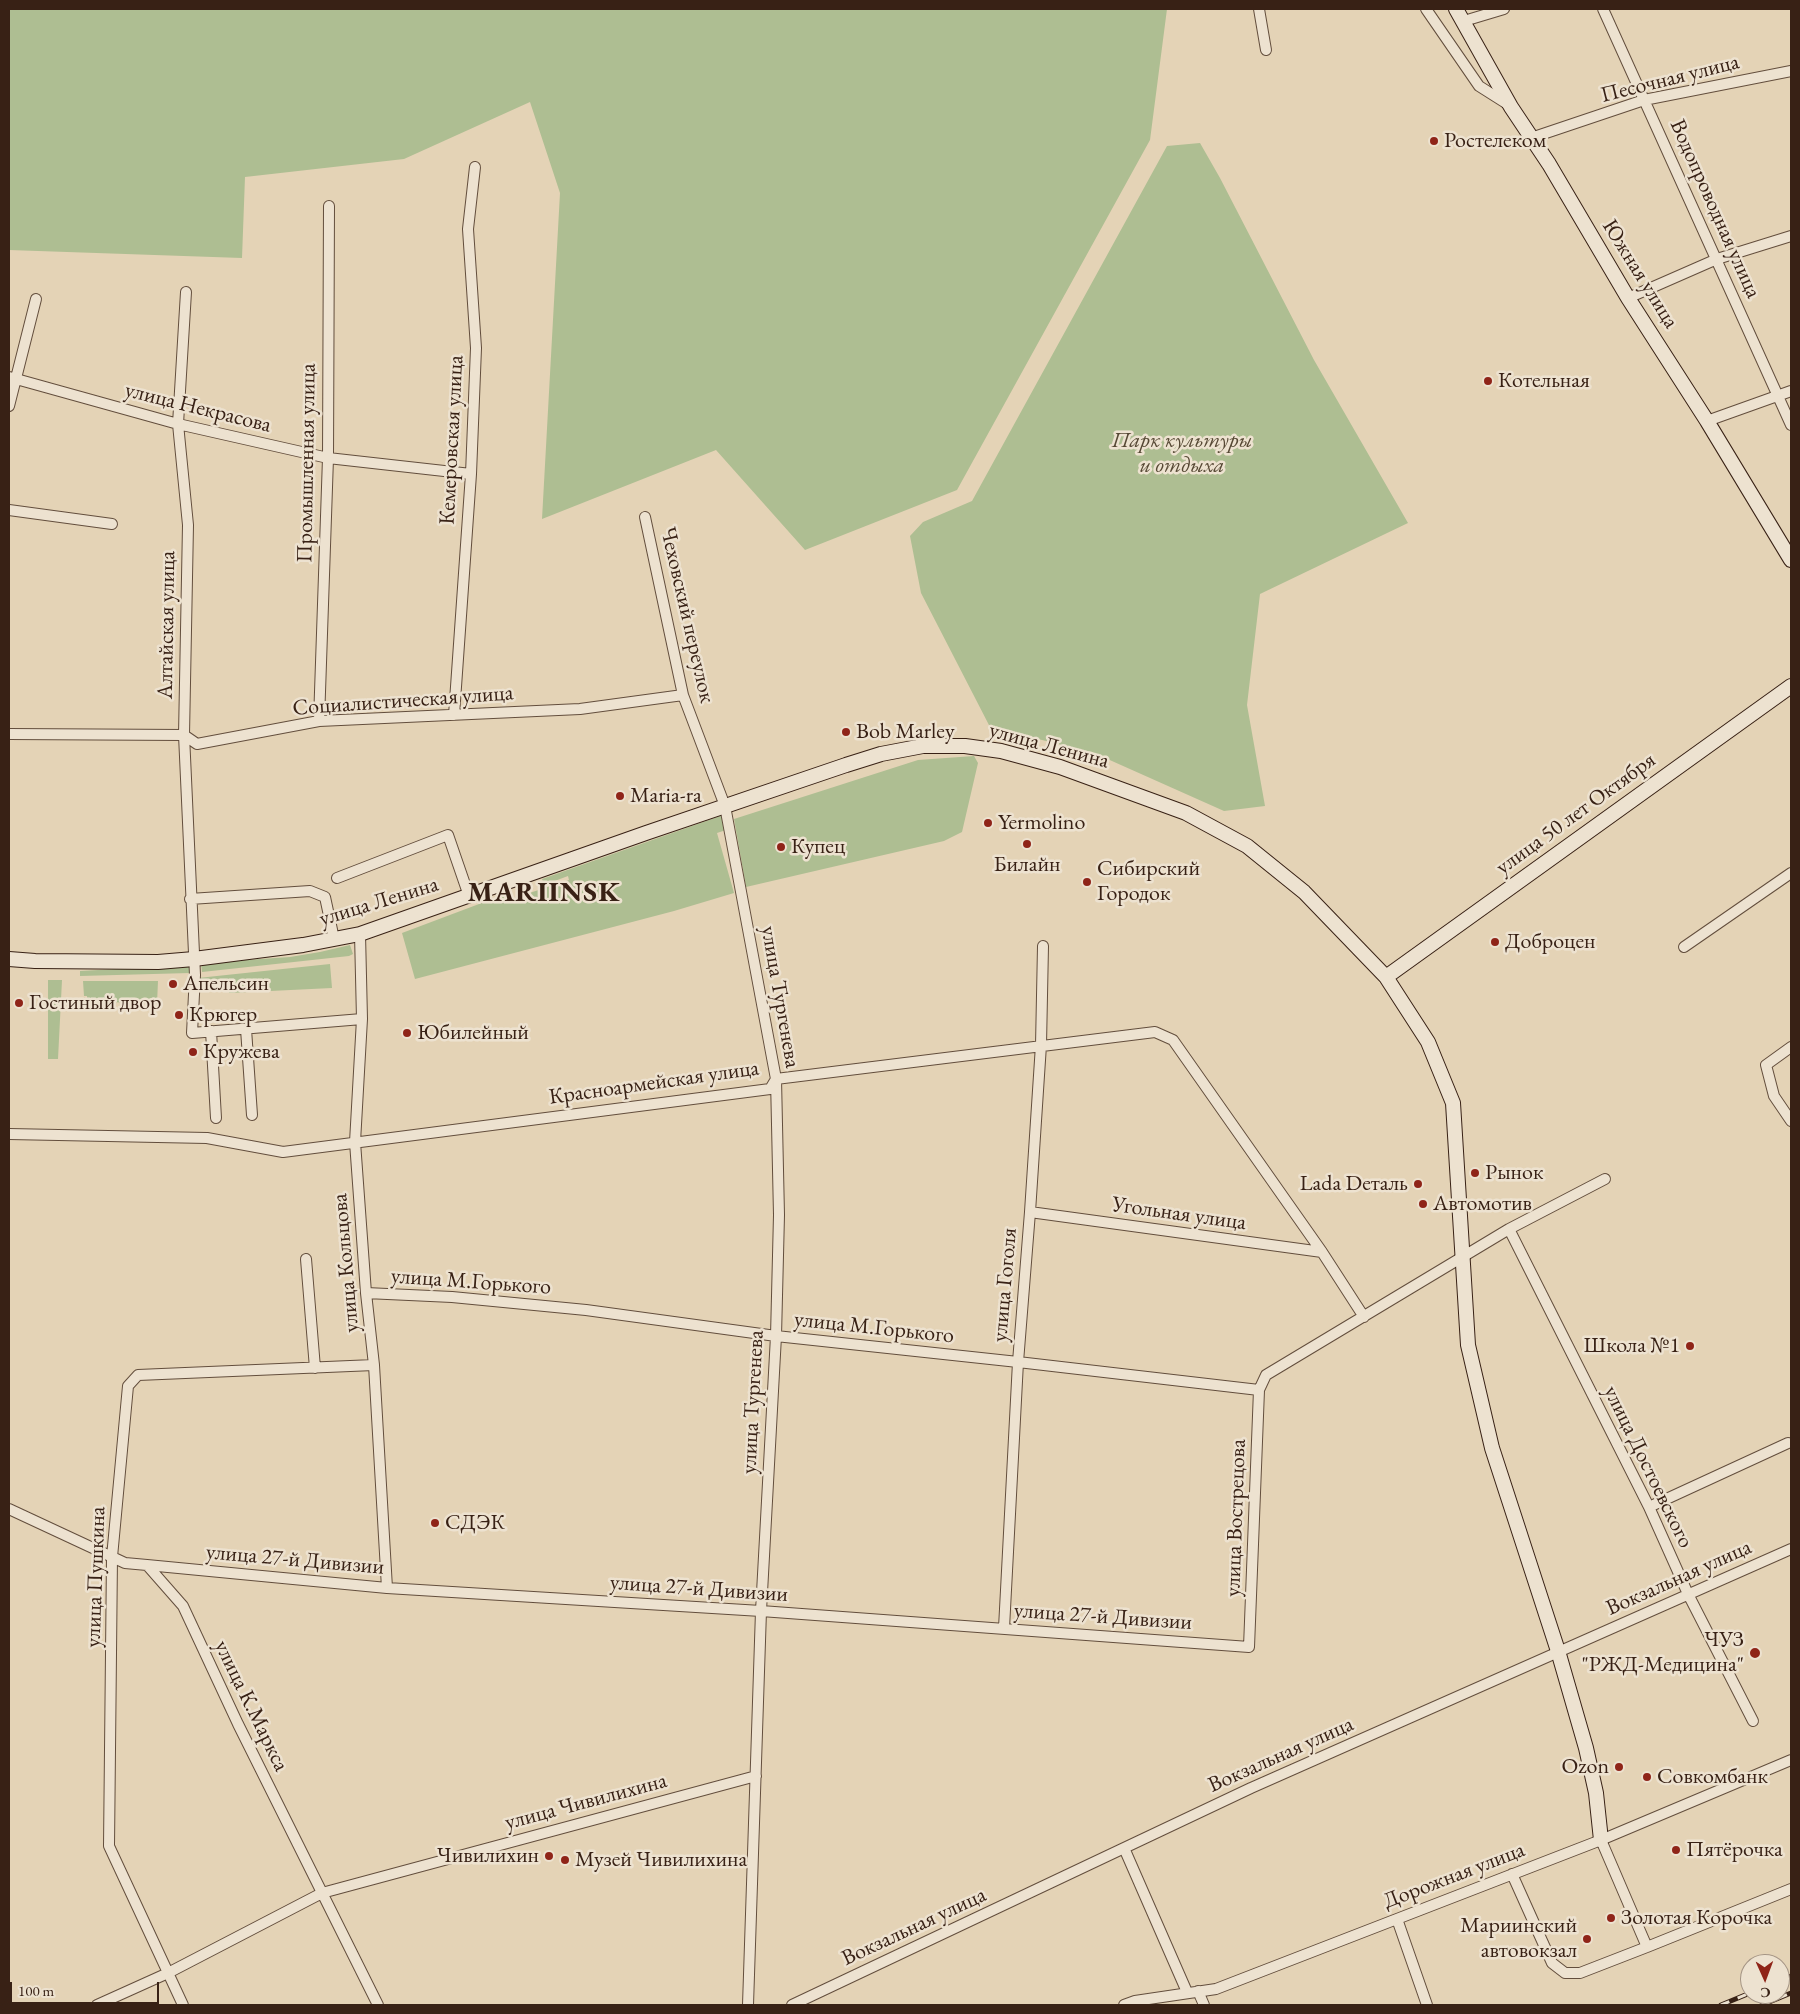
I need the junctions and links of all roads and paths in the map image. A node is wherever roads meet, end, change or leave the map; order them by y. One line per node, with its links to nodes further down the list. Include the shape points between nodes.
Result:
1 (1259, 9): 7 (street)
2 (1426, 9): 10 (street, via 1479,86)
3 (1456, 9): 6 (main road, Южная улица)
4 (1504, 9): 6 (street)
5 (1603, 9): 9 (street, Водопроводная улица)
6 (1464, 21): 10 (main road, Южная улица)
7 (1266, 50)
8 (1791, 71): 9 (street, Песочная улица)
9 (1644, 100): 11 (street, Песочная улица); 15 (street, Водопроводная улица)
10 (1512, 107): 11 (main road, Южная улица)
11 (1531, 138): 17 (main road, Южная улица)
12 (475, 167): 27 (street, Кемеровская улица, via 468,229 476,348)
13 (329, 206): 26 (street, Промышленная улица)
14 (1791, 236): 15 (street)
15 (1717, 260): 17 (street); 21 (street, Водопроводная улица)
16 (186, 292): 24 (street, Алтайская улица)
17 (1628, 298): 23 (main road, Южная улица)
18 (36, 299): 19 (street)
19 (12, 378): 22 (street); 24 (street, улица Некрасова)
20 (1791, 391): 21 (street)
21 (1778, 395): 23 (street); 25 (street, Водопроводная улица)
22 (9, 406)
23 (1707, 421): 31 (main road, Южная улица)
24 (178, 424): 26 (street, улица Некрасова); 37 (street, Алтайская улица, via 188,525)
25 (1791, 425)
26 (328, 458): 27 (street, улица Некрасова); 35 (street, Промышленная улица)
27 (471, 474): 34 (street, Кемеровская улица)
28 (9, 510): 30 (street)
29 (645, 517): 33 (street, Чеховский переулок)
30 (112, 524)
31 (1791, 560)
32 (1791, 686): 49 (main road, улица 50 лет Октября)
33 (683, 695): 34 (street, Социалистическая улица, via 580,709); 38 (street, Чеховский переулок)
34 (454, 715): 35 (street, Социалистическая улица)
35 (319, 721): 37 (street, Социалистическая улица, via 197,744)
36 (9, 734): 37 (street, Социалистическая улица)
37 (184, 735): 42 (street, Алтайская улица)
38 (725, 806): 41 (main road, улица Ленина); 49 (main road, улица Ленина, via 880,754 923,746 965,746 1009,753 1073,771 1166,805 1247,846 1304,892); 55 (street, улица Тургенева)
39 (1791, 873): 46 (street)
40 (337, 878): 41 (street, via 448,835)
41 (469, 896): 43 (main road, улица Ленина)
42 (190, 899): 44 (street, via 310,891 325,897); 48 (street, Алтайская улица)
43 (360, 934): 44 (main road, улица Ленина); 50 (street, улица Кольцова)
44 (334, 939): 48 (main road, улица Ленина)
45 (1043, 946): 53 (street, улица Гоголя)
46 (1684, 947)
47 (9, 959): 48 (main road, улица Ленина, via 158,962)
48 (194, 959): 52 (street, Алтайская улица, via 192,1033)
49 (1386, 977): 65 (main road, улица Ленина, via 1428,1042 1452,1102)
50 (362, 1019): 51 (street); 60 (street, улица Кольцова)
51 (246, 1029): 52 (street); 56 (street)
52 (211, 1031): 57 (street)
53 (1041, 1045): 55 (street, Красноармейская улица); 62 (street, улица Гоголя); 64 (street, Красноармейская улица, via 1155,1032 1173,1040)
54 (1791, 1047): 58 (street, via 1766,1065 1774,1096)
55 (776, 1079): 60 (street, Красноармейская улица, via 770,1089); 69 (street, улица Тургенева, via 779,1215)
56 (252, 1115)
57 (216, 1118)
58 (1791, 1121)
59 (9, 1134): 60 (street, Красноармейская улица, via 207,1138 283,1152)
60 (355, 1142): 67 (street, улица Кольцова)
61 (1605, 1179): 63 (street)
62 (1030, 1212): 64 (street, Угольная улица); 70 (street, улица Гоголя)
63 (1509, 1230): 65 (street); 75 (street, улица Достоевского)
64 (1322, 1252): 68 (street, Красноармейская улица)
65 (1462, 1256): 68 (street); 85 (main road, улица Ленина, via 1468,1344 1492,1448)
66 (306, 1259): 72 (street)
67 (366, 1293): 69 (street, улица М.Горького, via 452,1297 586,1310); 71 (street, улица Кольцова)
68 (1364, 1317): 73 (street, via 1266,1375)
69 (776, 1336): 70 (street, улица М.Горького); 82 (street, улица Тургенева)
70 (1018, 1362): 73 (street, улица М.Горького); 83 (street, улица Гоголя)
71 (374, 1366): 72 (street, улица Пушкина); 80 (street, улица Кольцова)
72 (315, 1368): 78 (street, улица Пушкина, via 138,1375 128,1386)
73 (1259, 1390): 84 (street, улица Вострецова)
74 (1788, 1443): 75 (street)
75 (1649, 1506): 81 (street, улица Достоевского)
76 (9, 1509): 78 (street)
77 (1791, 1549): 81 (street, Вокзальная улица)
78 (112, 1557): 79 (street, via 124,1563); 96 (street, улица Пушкина, via 109,1846)
79 (147, 1565): 80 (street, улица 27-й Дивизии); 93 (street, улица К.Маркса, via 183,1606)
80 (387, 1588): 82 (street, улица 27-й Дивизии)
81 (1688, 1594): 85 (street, Вокзальная улица); 86 (street, улица Достоевского)
82 (761, 1611): 83 (street, улица 27-й Дивизии); 88 (street, улица Тургенева)
83 (1004, 1628): 84 (street, улица 27-й Дивизии)
84 (1249, 1647)
85 (1558, 1651): 89 (main road, улица Ленина, via 1586,1748 1596,1793); 90 (street, Вокзальная улица)
86 (1753, 1721)
87 (1791, 1760): 89 (street, Дорожная улица)
88 (756, 1776): 93 (street, улица Чивилихина); 101 (street, улица Тургенева)
89 (1601, 1840): 91 (street, Дорожная улица); 95 (street)
90 (1124, 1848): 97 (street); 102 (street, Вокзальная улица)
91 (1512, 1874): 94 (street, Дорожная улица); 95 (street, via 1552,1963 1565,1973 1580,1973)
92 (1791, 1889): 95 (street)
93 (322, 1893): 96 (street, улица Чивилихина); 100 (street, улица К.Маркса)
94 (1397, 1918): 97 (street, Дорожная улица, via 1216,1989); 105 (street)
95 (1647, 1947)
96 (168, 1973): 98 (street, улица Чивилихина); 99 (street, улица Пушкина)
97 (1192, 1992): 103 (street, Дорожная улица); 104 (street)
98 (97, 2005)
99 (183, 2005)
100 (378, 2005)
101 (748, 2005)
102 (792, 2005)
103 (1124, 2005)
104 (1204, 2005)
105 (1426, 2005)

